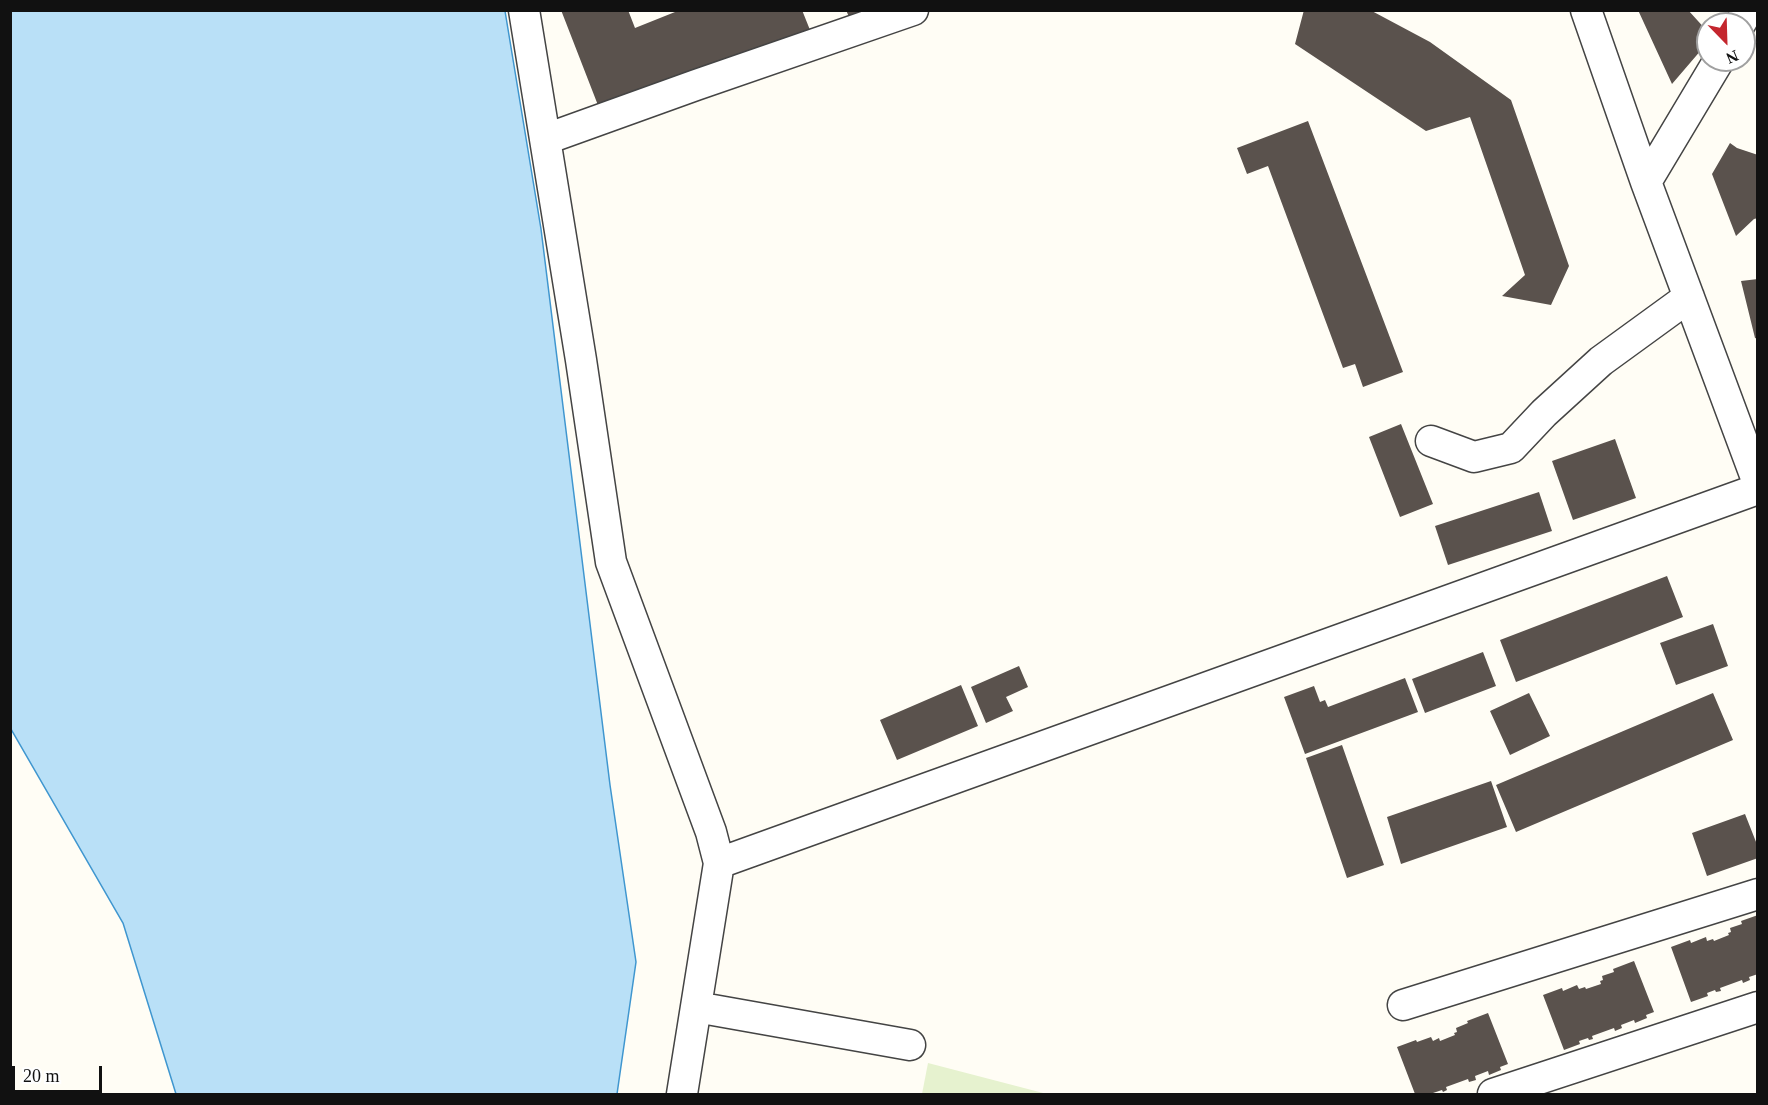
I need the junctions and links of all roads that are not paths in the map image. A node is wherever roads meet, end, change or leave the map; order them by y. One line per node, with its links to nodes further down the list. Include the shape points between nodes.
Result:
1 (524, 10): 5 (street)
2 (913, 10): 5 (street)
3 (1586, 10): 6 (street)
4 (1712, 72): 6 (street)
5 (546, 139): 11 (street, via 611,562)
6 (1646, 182): 7 (street)
7 (1689, 297): 8 (street, via 1601,361 1511,448 1474,457); 9 (street)
8 (1431, 441)
9 (1758, 483)
10 (1758, 489): 11 (street)
11 (719, 863): 14 (street)
12 (1758, 894): 13 (street)
13 (1403, 1005)
14 (696, 1007): 16 (street); 17 (street)
15 (1758, 1007): 18 (street)
16 (910, 1045)
17 (682, 1095)
18 (1493, 1095)

